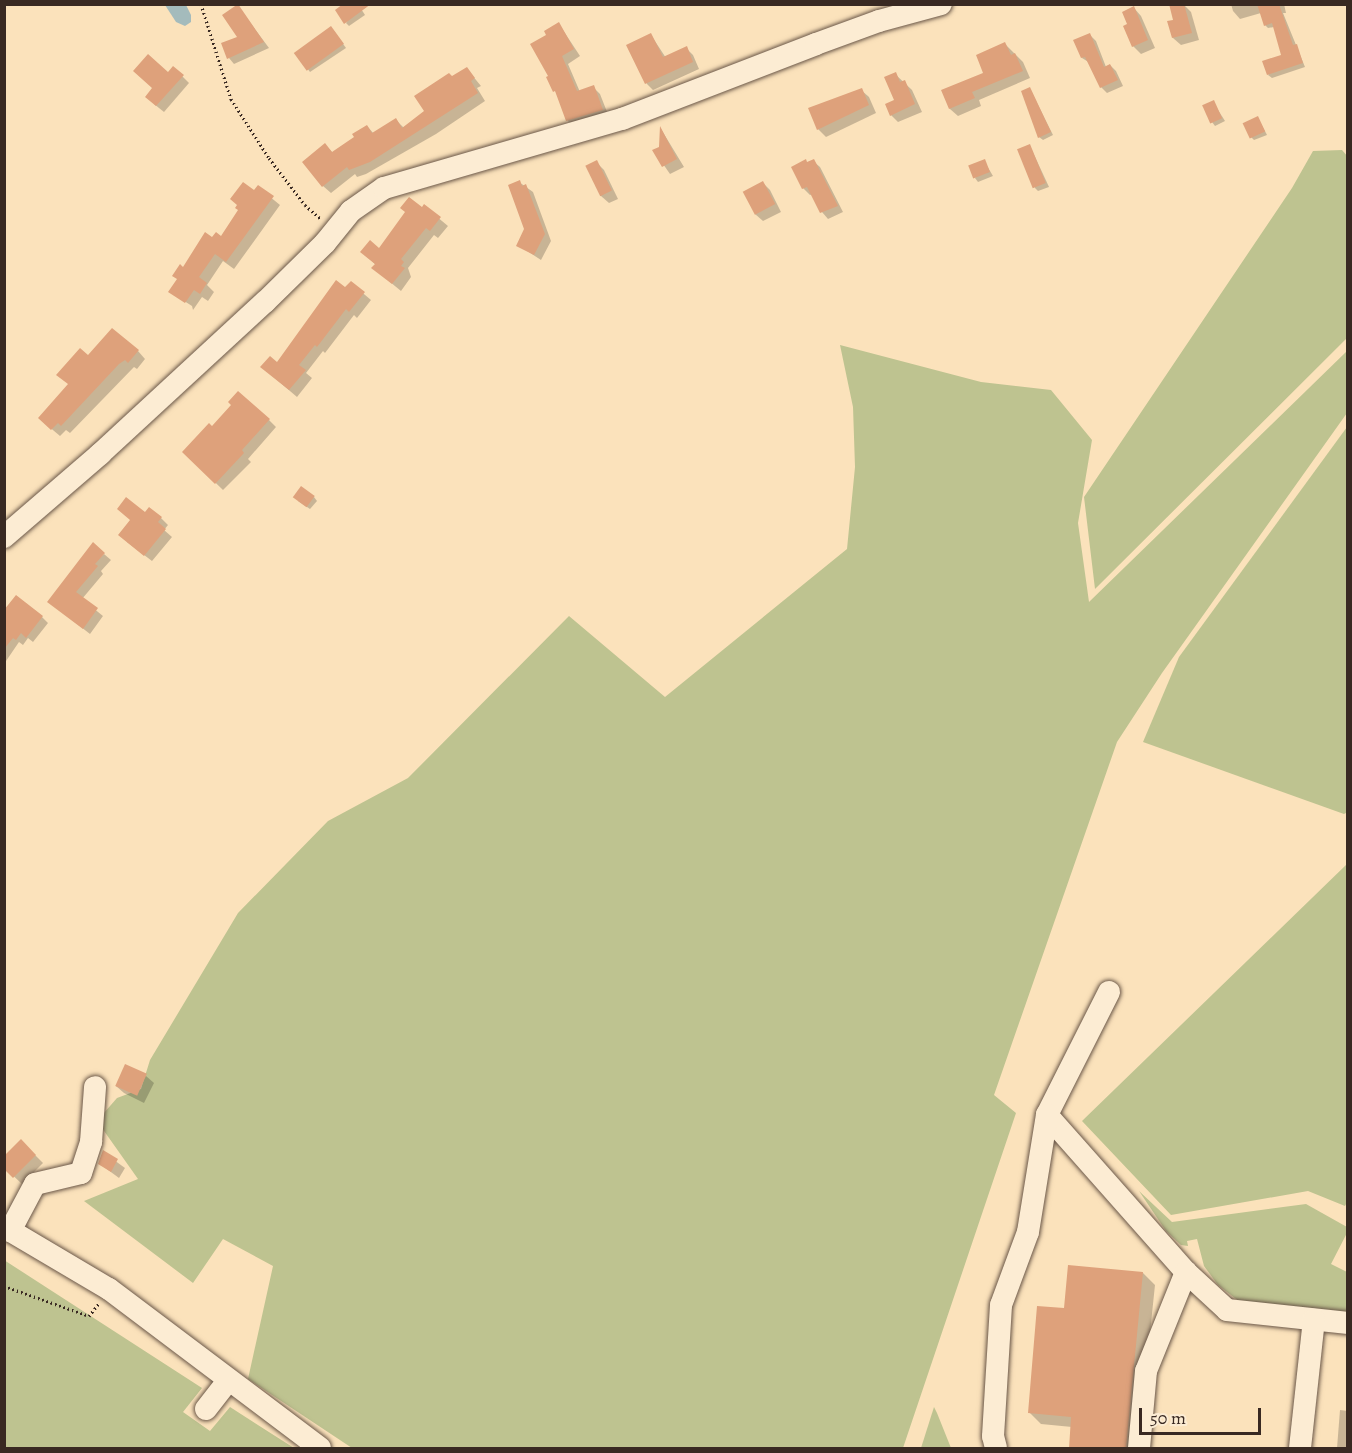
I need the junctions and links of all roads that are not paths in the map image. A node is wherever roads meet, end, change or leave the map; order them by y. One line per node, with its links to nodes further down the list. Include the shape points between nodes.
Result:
1 (941, 4): 2 (street, via 847,33 622,119 384,188 351,211 265,302)
2 (4, 537)
3 (1109, 992): 5 (street)
4 (95, 1088): 6 (street, via 91,1142 81,1173 35,1184)
5 (1047, 1115): 7 (street); 13 (street, via 1028,1232 1000,1305 993,1436)
6 (7, 1229): 10 (street, via 109,1289)
7 (1186, 1272): 8 (street, via 1227,1310); 14 (street, via 1146,1371)
8 (1314, 1320): 9 (street); 15 (street)
9 (1347, 1323)
10 (229, 1380): 11 (street); 12 (street)
11 (206, 1410)
12 (320, 1449)
13 (996, 1449)
14 (1139, 1449)
15 (1300, 1449)

